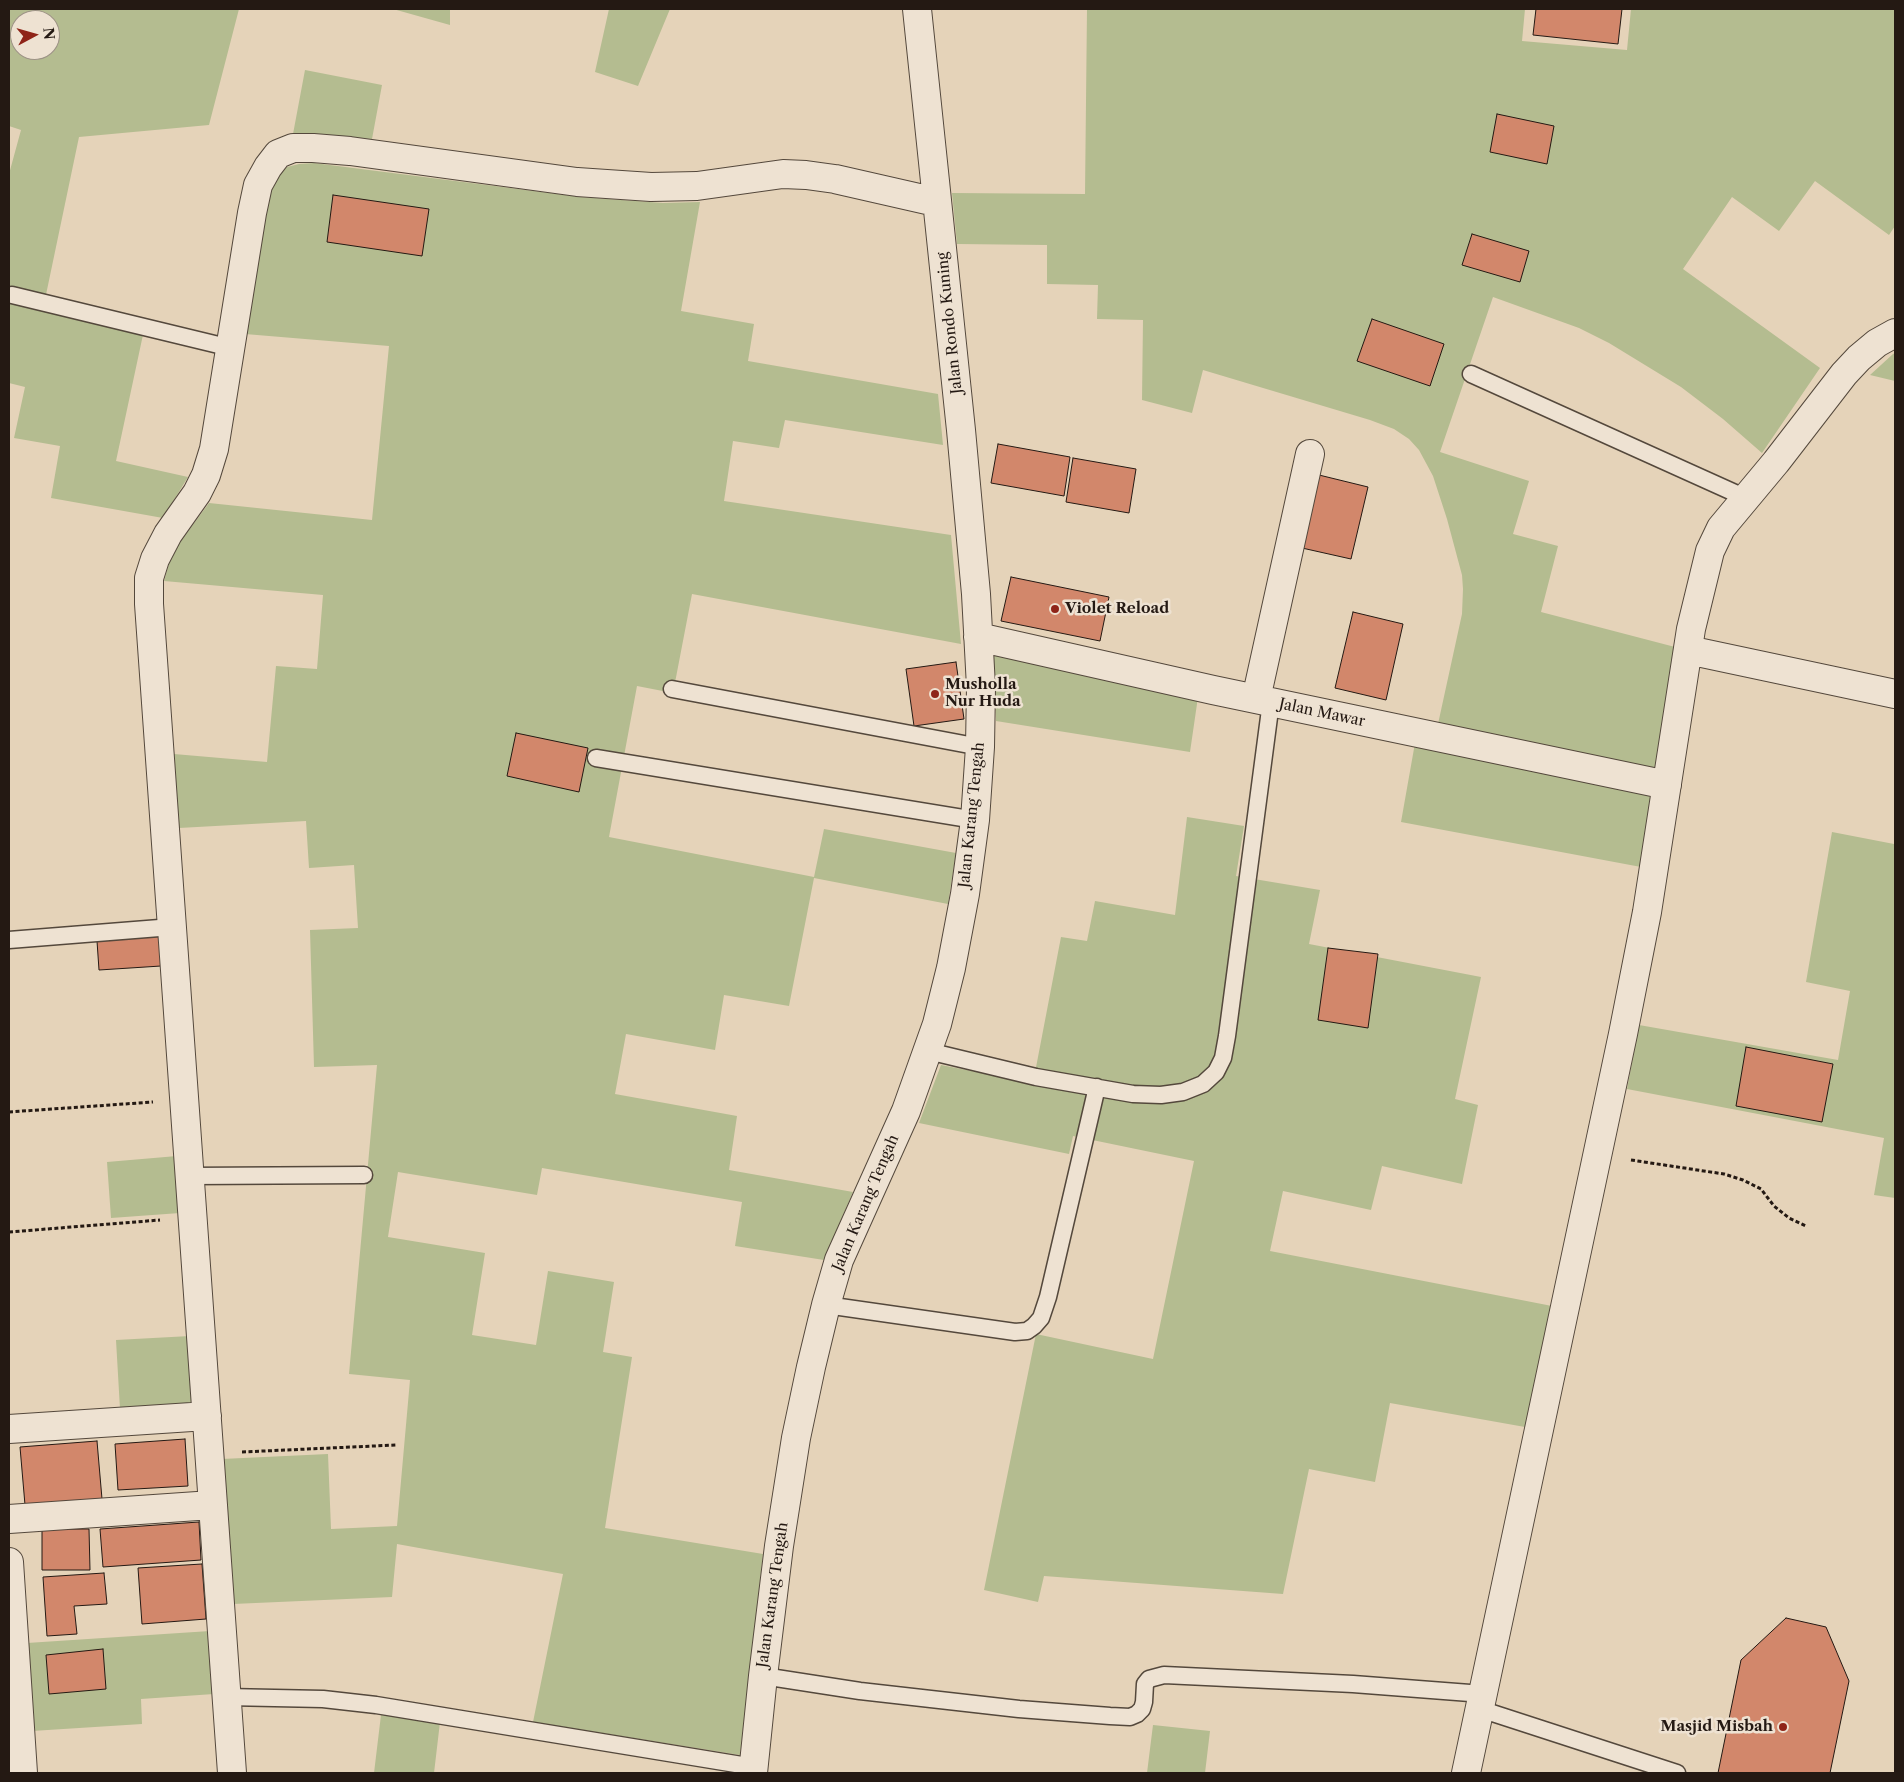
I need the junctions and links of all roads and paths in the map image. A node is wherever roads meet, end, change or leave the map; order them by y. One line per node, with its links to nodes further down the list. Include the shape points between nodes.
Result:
1 (917, 9): 2 (street, Jalan Rondo Kuning)
2 (936, 202): 5 (street, via 806,175 783,174 697,186 651,187 577,182 350,151 292,148 278,154 258,185); 9 (street, Jalan Rondo Kuning, via 962,430)
3 (12, 295): 5 (lane)
4 (1895, 334): 8 (street, via 1877,343 1844,374)
5 (231, 348): 18 (street, via 214,449 206,475 154,558 149,578)
6 (1471, 374): 8 (lane)
7 (1310, 454): 13 (street)
8 (1746, 498): 10 (street, via 1721,528 1710,551)
9 (978, 637): 13 (street, Jalan Mawar); 14 (street, Jalan Karang Tengah)
10 (1688, 650): 12 (street); 16 (street)
11 (672, 689): 14 (lane)
12 (1895, 694)
13 (1263, 701): 16 (street, Jalan Mawar); 21 (lane, via 1223,1058 1216,1072 1203,1084 1183,1092 1133,1094)
14 (980, 747): 17 (street, Jalan Karang Tengah)
15 (596, 758): 17 (lane)
16 (1667, 785): 24 (street, via 1647,912)
17 (975, 820): 20 (street, Jalan Karang Tengah, via 952,958)
18 (172, 926): 19 (lane); 22 (street)
19 (9, 940)
20 (928, 1051): 21 (lane, via 1036,1077); 30 (street, Jalan Karang Tengah, via 902,1120 840,1260)
21 (1097, 1087): 30 (lane, via 1048,1297 1041,1318 1034,1326 1027,1331 1015,1332)
22 (184, 1100): 23 (path); 26 (street)
23 (9, 1112)
24 (1598, 1154): 28 (path, via 1724,1174 1743,1180 1761,1189 1789,1218); 40 (street)
25 (364, 1175): 26 (lane)
26 (189, 1176): 27 (street)
27 (193, 1218): 29 (path); 31 (street)
28 (1806, 1226)
29 (9, 1232)
30 (826, 1305): 38 (street, Jalan Karang Tengah, via 796,1438)
31 (207, 1416): 32 (street); 34 (street)
32 (9, 1430)
33 (396, 1445): 34 (path)
34 (209, 1453): 35 (street)
35 (212, 1505): 36 (street); 39 (street)
36 (9, 1518)
37 (9, 1562): 42 (street)
38 (763, 1676): 40 (lane, via 1010,1708 1130,1717 1142,1709 1145,1684 1149,1678 1164,1675 1353,1684); 41 (street, Jalan Karang Tengah)
39 (226, 1697): 41 (lane, via 323,1699 376,1705); 43 (street)
40 (1481, 1702): 44 (street); 45 (lane)
41 (754, 1770)
42 (23, 1773)
43 (232, 1773)
44 (1466, 1773)
45 (1677, 1773)

